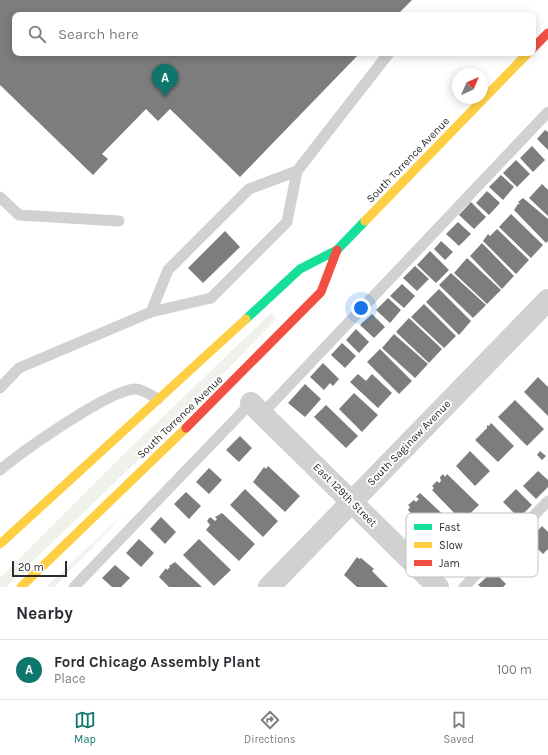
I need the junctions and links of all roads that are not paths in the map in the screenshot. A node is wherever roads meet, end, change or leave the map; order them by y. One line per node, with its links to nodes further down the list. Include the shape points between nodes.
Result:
1 (548, 33): 2 (main road)
2 (536, 45)
3 (387, 56): 6 (lane)
4 (525, 56): 9 (main road, South Torrence Avenue)
5 (548, 112): 14 (lane)
6 (297, 171): 11 (lane, via 249,189 168,270); 11 (lane, via 287,222 211,298)
7 (0, 197): 8 (lane, via 19,215)
8 (120, 221)
9 (337, 250): 13 (main road, South Torrence Avenue, via 300,269); 23 (main road, South Torrence Avenue, via 321,292 224,391 52,560)
10 (548, 300): 17 (street, South Saginaw Avenue)
11 (151, 312): 12 (lane, via 19,368)
12 (0, 388)
13 (158, 399): 15 (lane, via 137,389 120,392 74,418); 19 (main road, South Torrence Avenue)
14 (257, 408): 17 (street, East 129th Street); 24 (lane)
15 (0, 470)
16 (548, 501): 18 (lane)
17 (352, 502): 20 (street, East 129th Street); 25 (street, South Saginaw Avenue)
18 (536, 513)
19 (0, 544)
20 (406, 555)
21 (428, 577): 26 (street, East 129th Street)
22 (474, 577): 27 (lane)
23 (21, 587)
24 (74, 587)
25 (269, 587)
26 (438, 587)
27 (464, 587)

